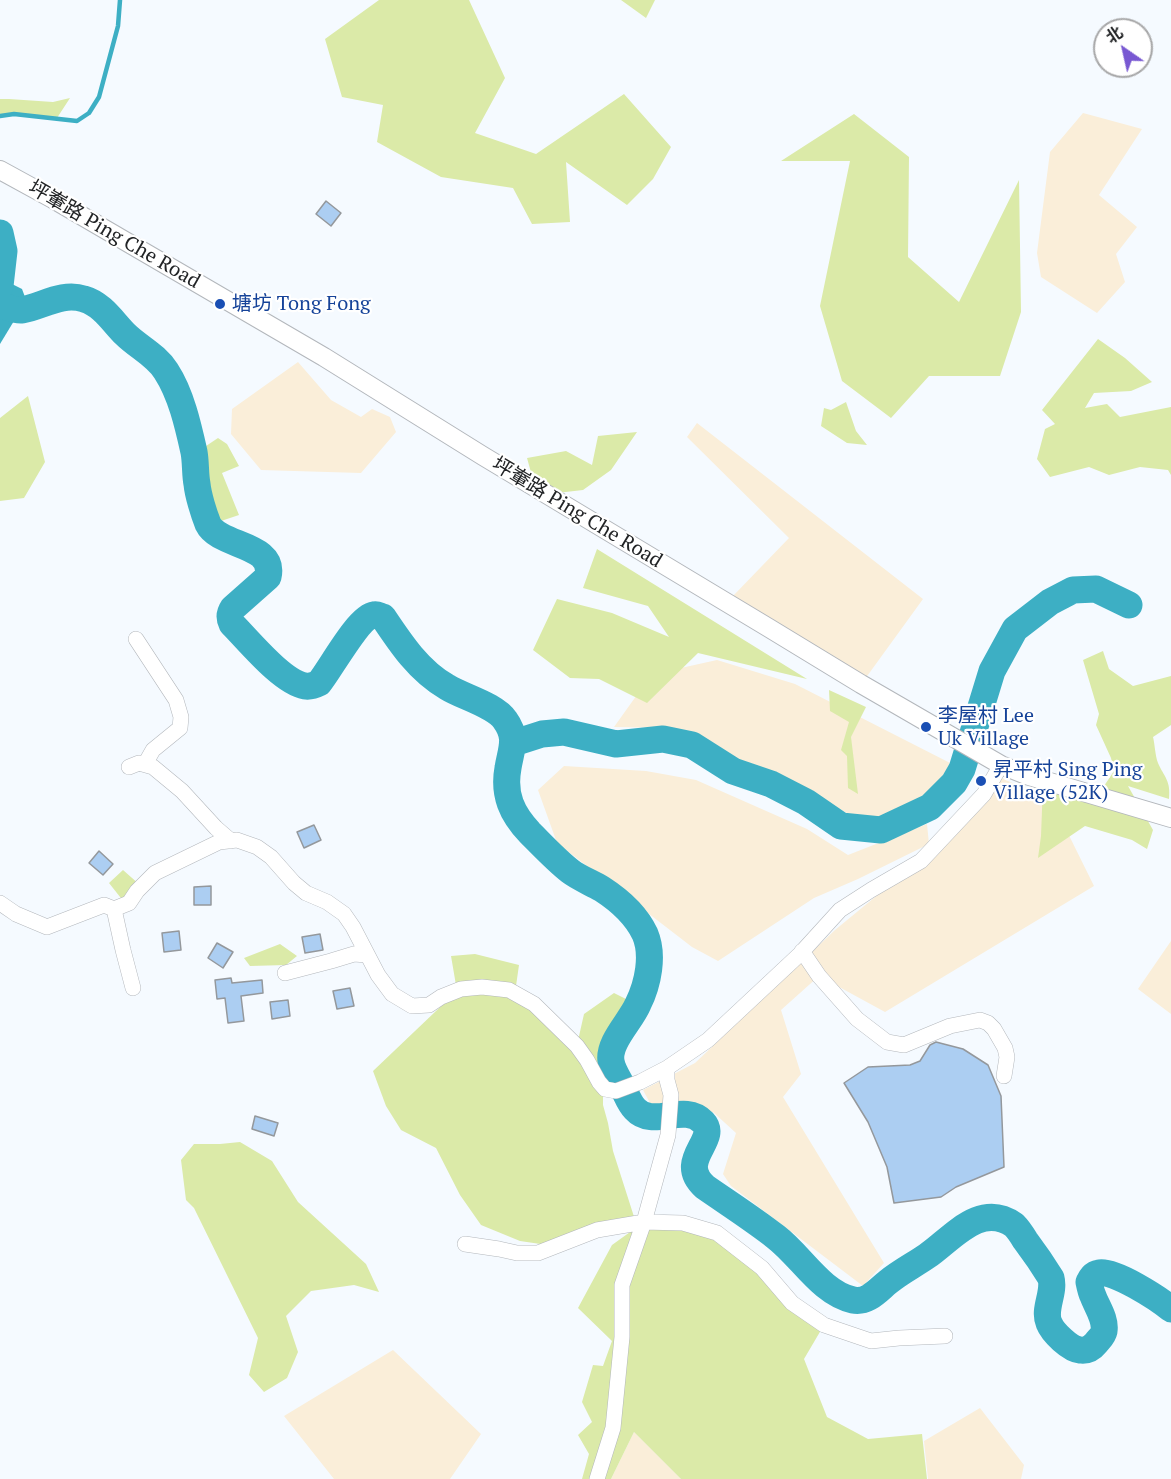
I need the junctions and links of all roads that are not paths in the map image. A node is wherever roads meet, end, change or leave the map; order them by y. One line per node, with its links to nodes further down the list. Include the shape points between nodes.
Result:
1 (0, 170): 3 (street, 坪輋路 Ping Che Road, via 324,357)
2 (136, 639): 4 (street, via 176,700 181,717 180,728 153,750)
3 (998, 763): 6 (street, 坪輋路 Ping Che Road); 10 (street, via 984,794 921,861 840,910)
4 (145, 764): 5 (street, via 139,762); 7 (street, via 182,791)
5 (129, 767)
6 (1171, 819)
7 (231, 840): 9 (street, via 155,873 129,903); 11 (street, via 257,847 294,883 344,914)
8 (0, 903): 9 (street, via 47,927 104,905)
9 (114, 909): 13 (street)
10 (802, 951): 14 (street, via 708,1040); 15 (street, via 857,1019 887,1042 904,1045 950,1026 980,1020 988,1023 1005,1048)
11 (367, 955): 12 (street, via 354,954); 14 (street, via 392,993 412,1006 429,1005 462,989 482,987 509,990 525,998 577,1046 605,1089 613,1091)
12 (285, 973)
13 (133, 988)
14 (667, 1068): 16 (street, via 671,1095 668,1135)
15 (1004, 1076)
16 (644, 1222): 17 (street, via 597,1230 538,1253); 18 (street, via 683,1223 717,1233 762,1268 792,1303 824,1325 871,1341); 19 (street, via 622,1285 622,1337 613,1428)
17 (465, 1244)
18 (945, 1336)
19 (597, 1479)

